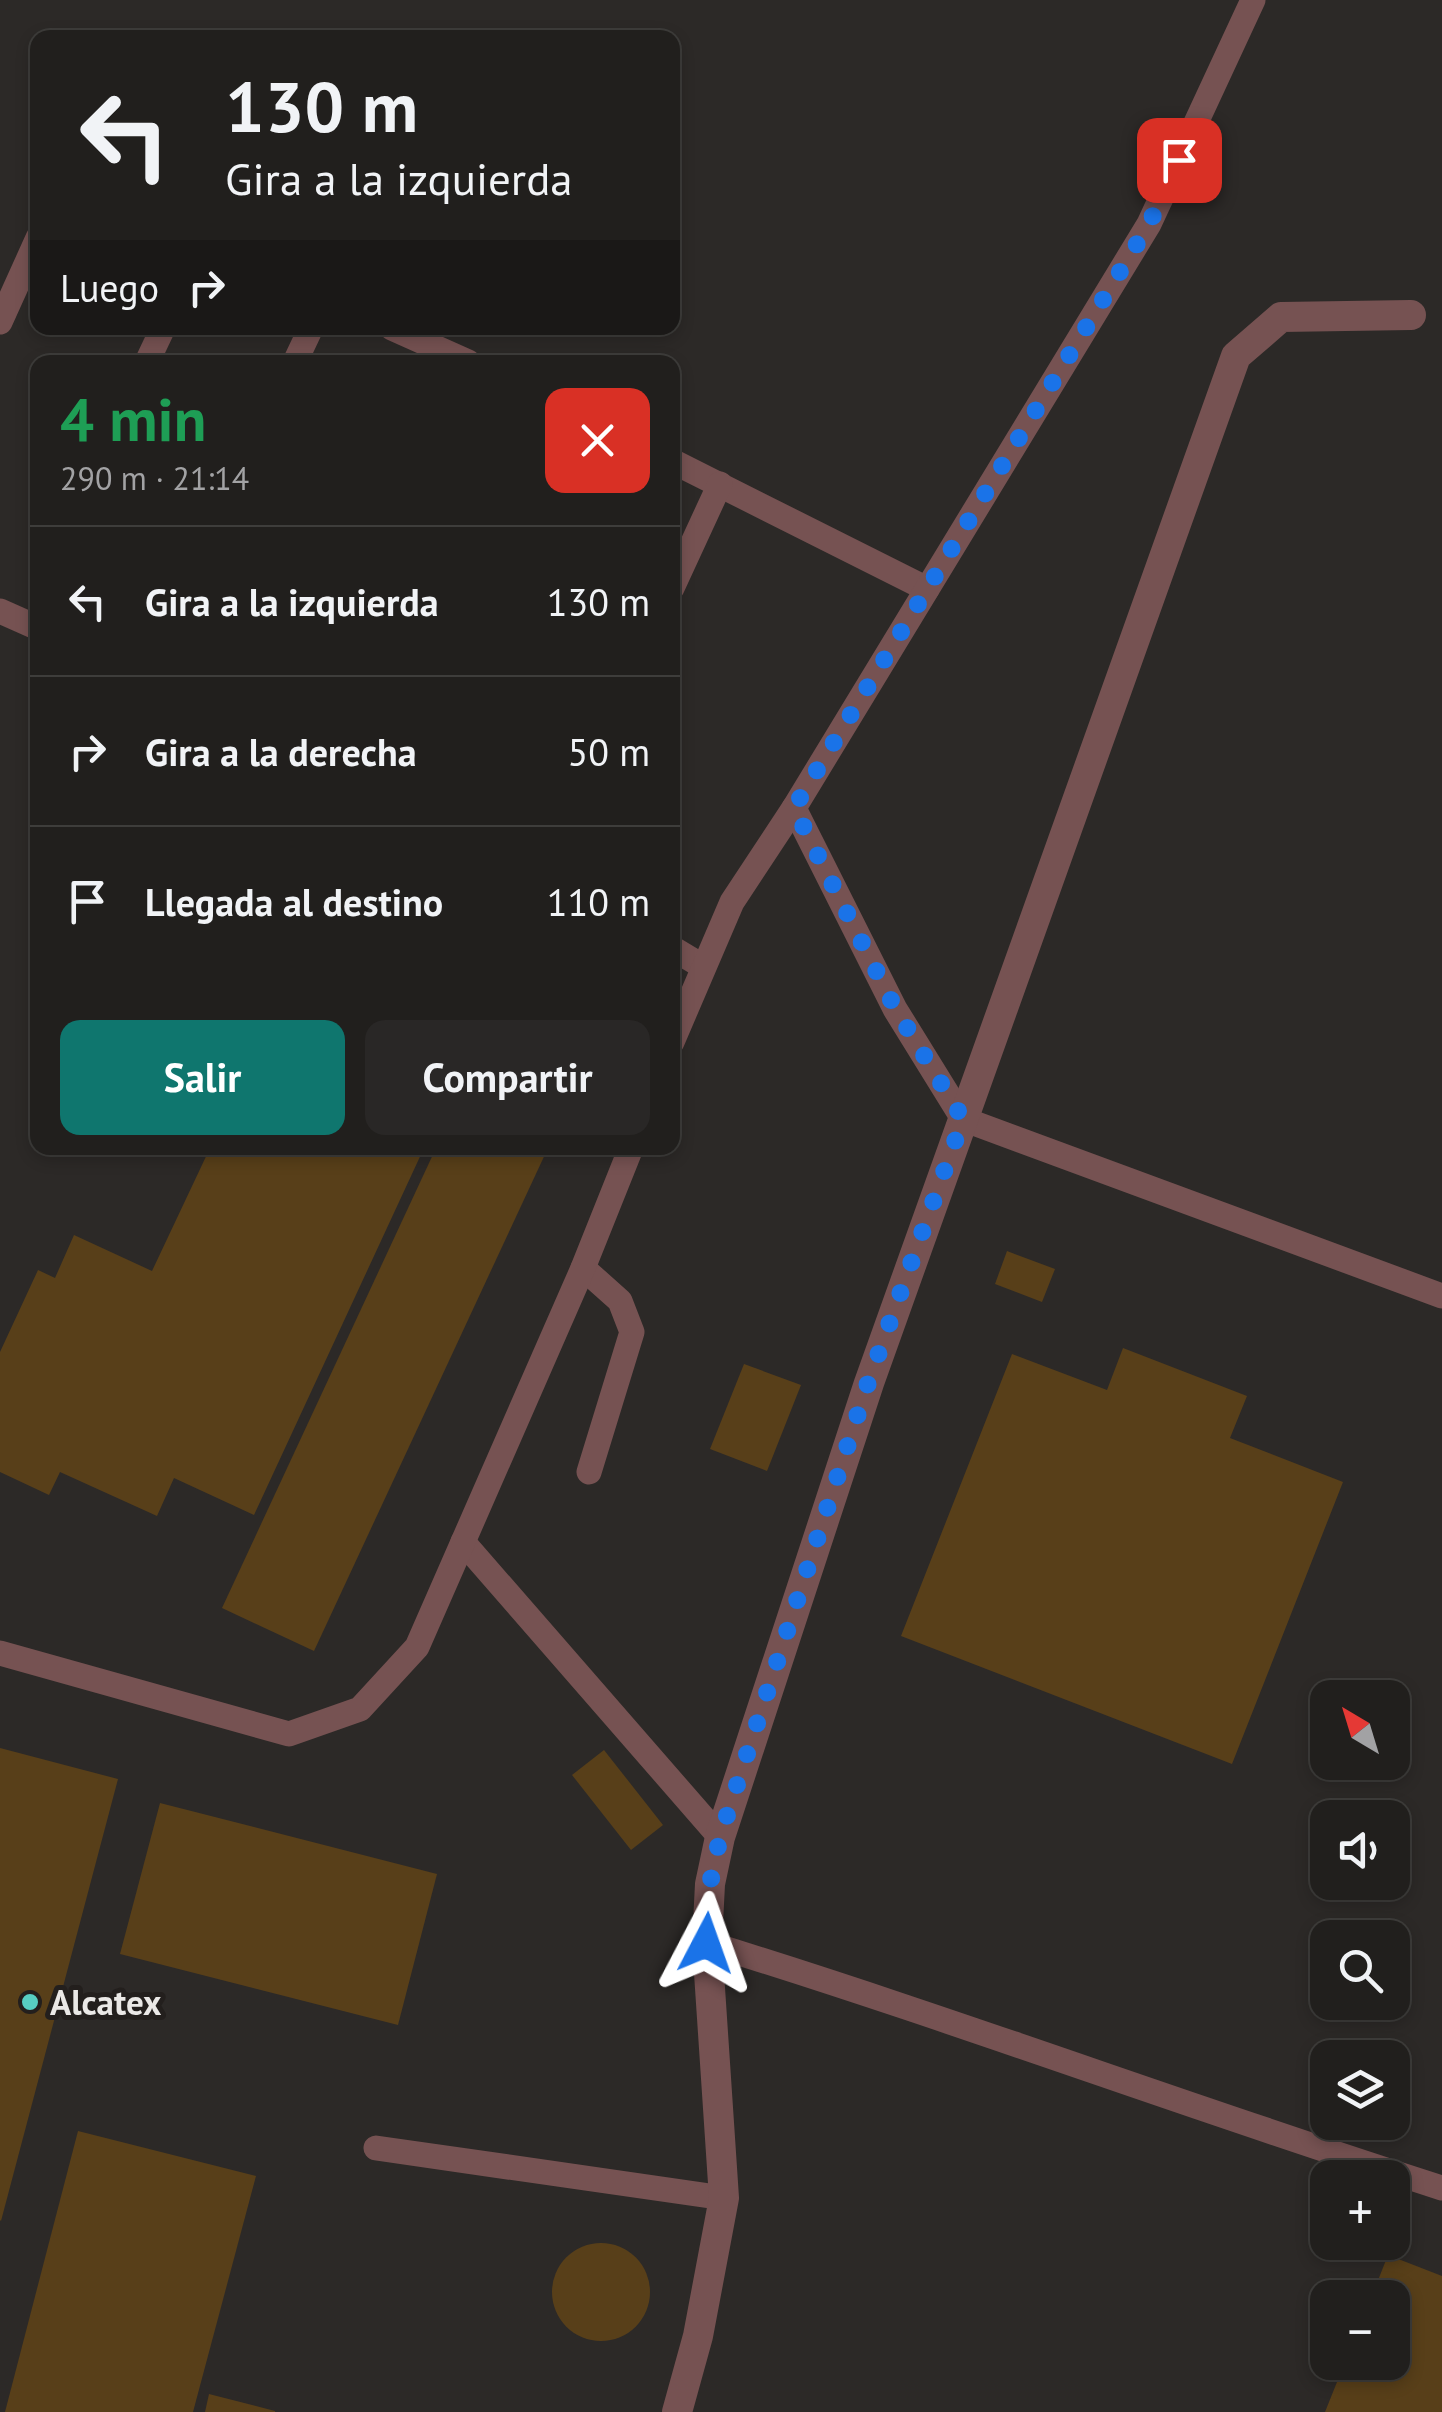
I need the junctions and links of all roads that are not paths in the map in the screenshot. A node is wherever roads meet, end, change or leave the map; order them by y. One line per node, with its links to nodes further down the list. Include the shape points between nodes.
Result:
1 (1253, 0): 10 (lane, via 1149,224)
2 (30, 256): 4 (lane)
3 (1411, 315): 17 (street, via 1281,317 1236,356)
4 (0, 322)
5 (407, 335): 6 (lane)
6 (449, 355)
7 (680, 465): 8 (lane)
8 (720, 484): 9 (lane); 10 (lane)
9 (680, 571)
10 (927, 590): 13 (lane)
11 (0, 611): 12 (lane)
12 (30, 623)
13 (794, 808): 15 (lane, via 732,902); 17 (lane, via 895,1008)
14 (680, 953): 15 (lane)
15 (702, 966): 16 (lane)
16 (680, 1022)
17 (963, 1119): 20 (lane); 24 (street, via 868,1383)
18 (628, 1155): 19 (lane)
19 (583, 1268): 21 (lane, via 620,1301 632,1332); 22 (lane)
20 (1442, 1296)
21 (589, 1472)
22 (463, 1542): 23 (lane, via 406,1659 360,1709 290,1734); 24 (lane)
23 (0, 1653)
24 (720, 1837): 25 (street)
25 (706, 1943): 27 (lane); 28 (street)
26 (376, 2148): 28 (lane)
27 (1442, 2188)
28 (724, 2198): 29 (street)
29 (678, 2412)

